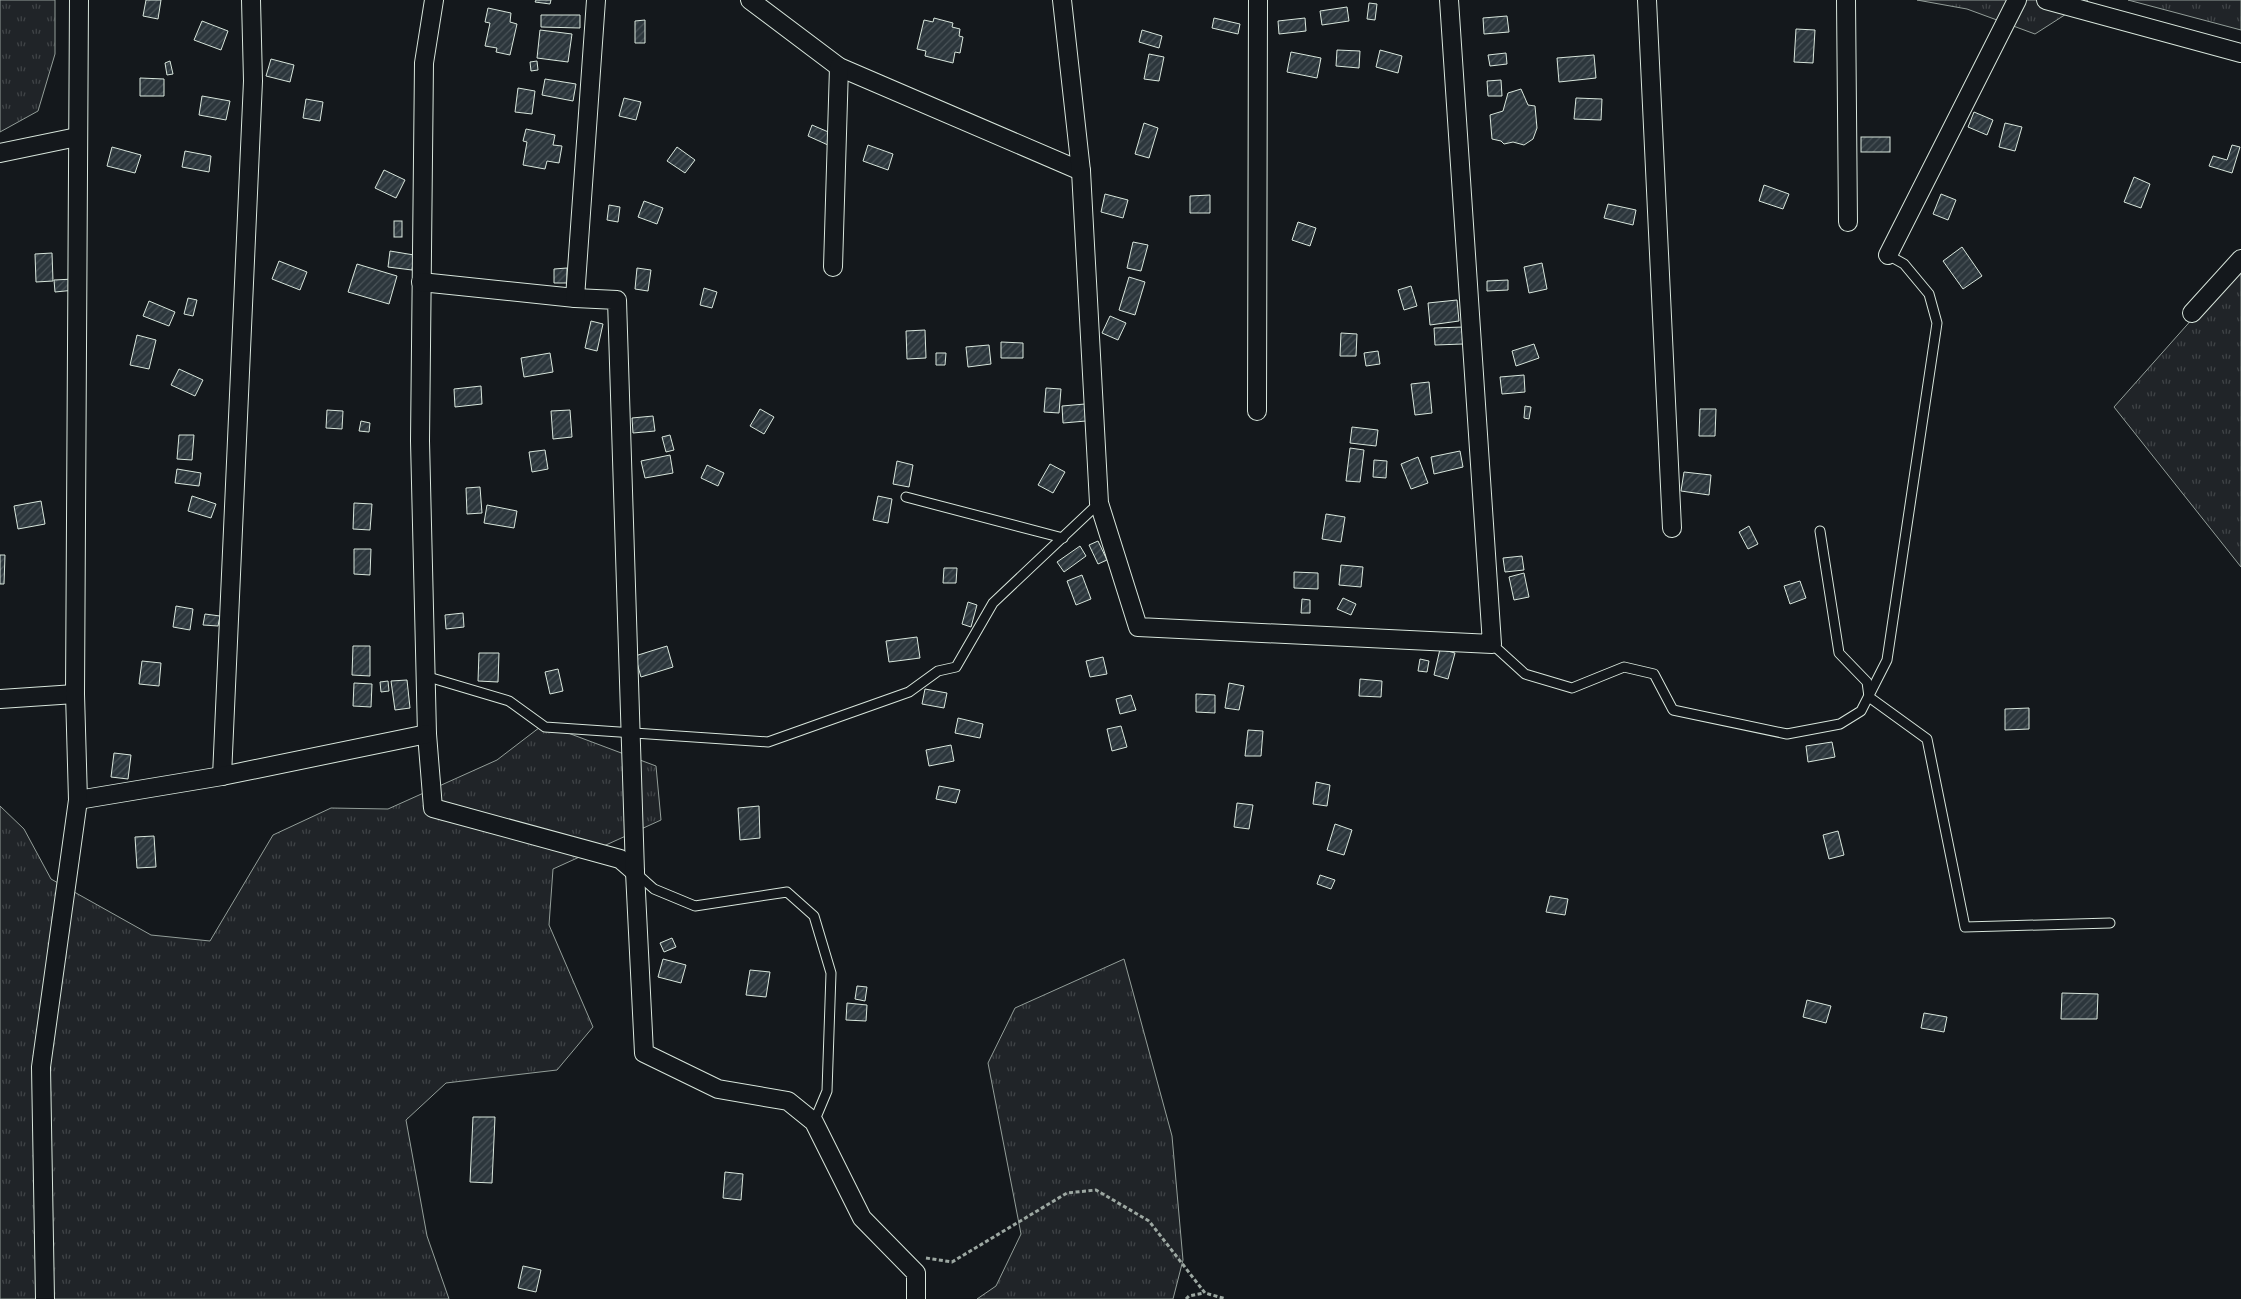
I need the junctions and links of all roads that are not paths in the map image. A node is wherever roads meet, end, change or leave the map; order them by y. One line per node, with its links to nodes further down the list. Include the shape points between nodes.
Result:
1 (79, 0): 15 (street)
2 (251, 0): 38 (street, via 253,81)
3 (434, 0): 22 (street, via 424,63)
4 (596, 0): 23 (street)
5 (750, 0): 14 (street)
6 (1062, 0): 17 (street)
7 (1258, 0): 25 (street)
8 (1449, 0): 31 (street)
9 (1647, 0): 28 (street)
10 (1846, 0): 18 (street)
11 (2017, 0): 19 (street)
12 (2046, 0): 13 (street)
13 (2241, 53)
14 (839, 67): 17 (street); 21 (street)
15 (77, 137): 16 (street); 33 (street)
16 (0, 152)
17 (1081, 172): 27 (street)
18 (1848, 222)
19 (1888, 255): 34 (lane, via 1904,264 1929,294 1937,323 1887,660)
20 (2241, 259): 24 (street)
21 (833, 267)
22 (421, 282): 23 (street); 32 (street, via 420,441)
23 (575, 298): 36 (street, via 617,300)
24 (2192, 313)
25 (1257, 411)
26 (906, 497): 30 (lane)
27 (1099, 504): 30 (lane); 31 (street, via 1138,627)
28 (1672, 528)
29 (1820, 531): 34 (lane, via 1840,653 1867,682)
30 (1063, 538): 36 (lane, via 993,603 956,667 938,672 909,692 768,742)
31 (1492, 644): 34 (lane, via 1525,674 1572,688 1624,667 1639,670 1654,674 1674,710 1787,734 1840,724 1861,711)
32 (425, 676): 36 (lane, via 509,701 545,727); 37 (street)
33 (75, 694): 35 (street); 39 (street)
34 (1868, 697): 41 (lane, via 1927,739 1965,926)
35 (0, 699)
36 (631, 732): 40 (street)
37 (427, 734): 38 (street); 40 (street, via 433,808 620,859)
38 (222, 776): 39 (street)
39 (78, 800): 43 (street, via 40,1067)
40 (635, 872): 42 (street, via 644,1053 718,1089 788,1101); 42 (lane, via 654,889 695,906 787,892 814,916 830,973 828,1091)
41 (2110, 924)
42 (814, 1122): 44 (street, via 862,1218 916,1272)
43 (45, 1299)
44 (916, 1299)

